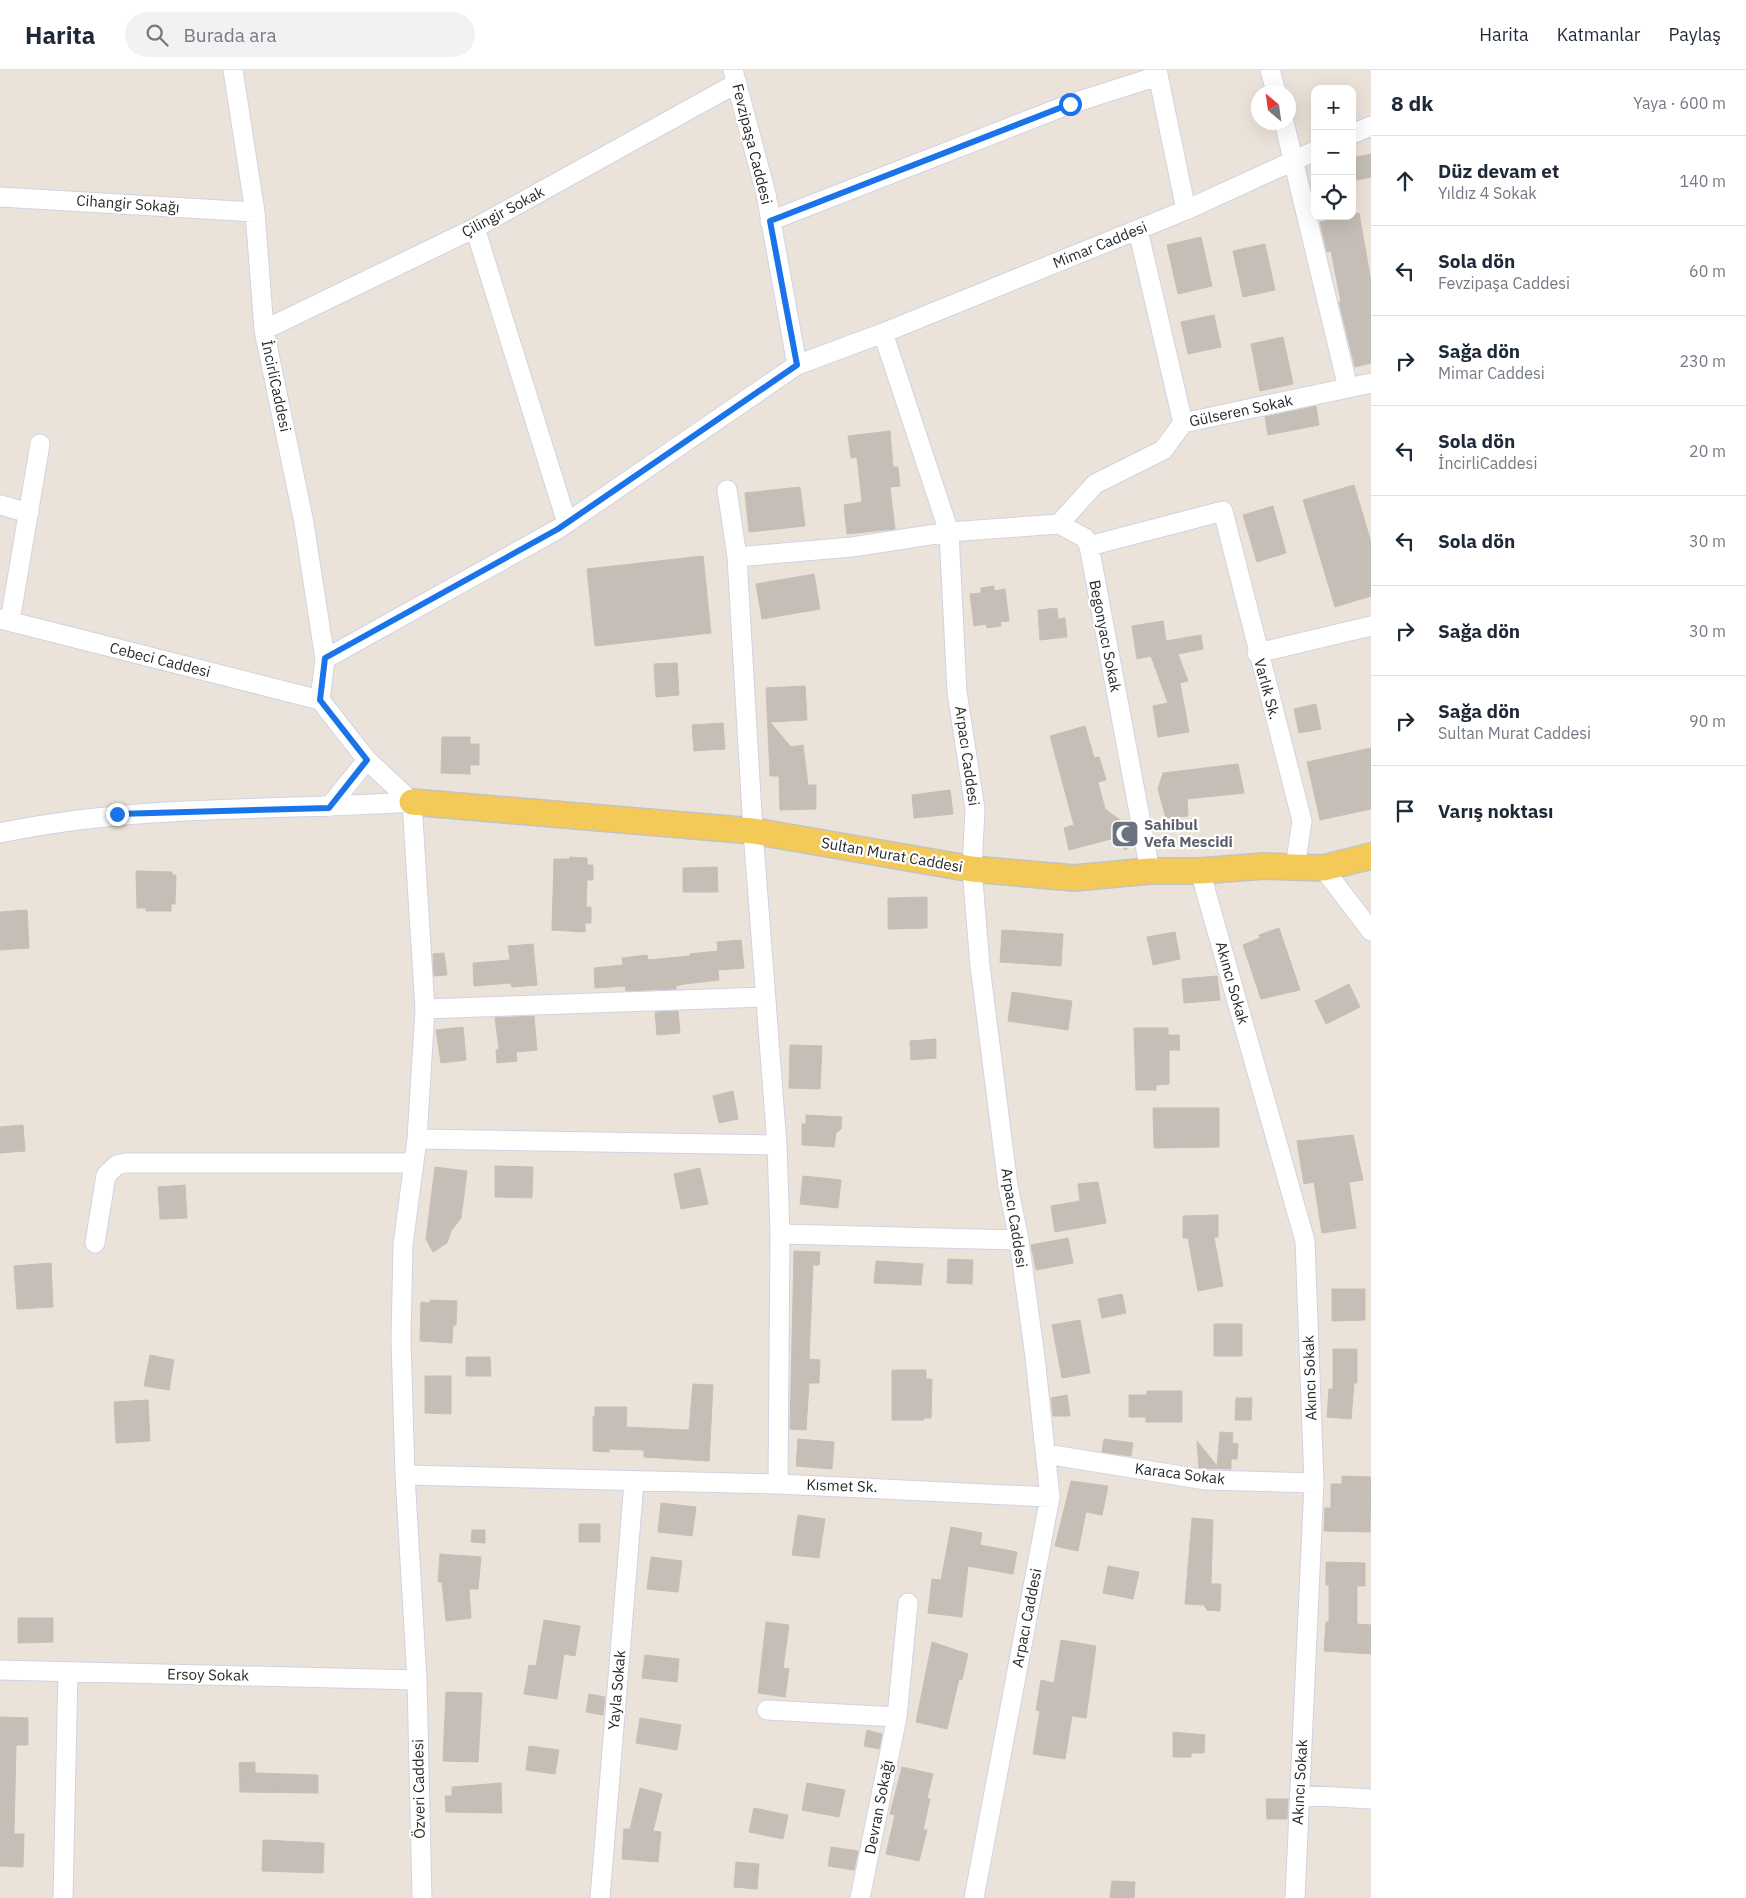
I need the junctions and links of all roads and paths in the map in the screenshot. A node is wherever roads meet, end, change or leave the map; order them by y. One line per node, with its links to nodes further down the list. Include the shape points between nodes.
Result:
1 (233, 70): 13 (street, İncirliCaddesi)
2 (1270, 70): 5 (street)
3 (1158, 73): 12 (street); 14 (street)
4 (735, 76): 14 (street, Fevzipaşa Caddesi); 15 (street, Çilingir Sokak)
5 (1274, 85)
6 (1371, 126): 8 (street)
7 (1286, 130): 10 (street)
8 (1356, 132)
9 (1311, 153): 10 (street, Mimar Caddesi)
10 (1294, 160): 12 (street, Mimar Caddesi); 21 (street)
11 (0, 197): 13 (street, Cihangir Sokağı)
12 (1186, 210): 16 (street, Mimar Caddesi)
13 (255, 212): 17 (street, İncirliCaddesi)
14 (770, 221): 19 (street, Fevzipaşa Caddesi)
15 (475, 228): 17 (street, Çilingir Sokak); 27 (street)
16 (1138, 230): 18 (street, Mimar Caddesi); 22 (street)
17 (264, 330): 35 (street, İncirliCaddesi, via 304,523)
18 (883, 333): 19 (street, Mimar Caddesi); 29 (street, Arpacı Caddesi)
19 (797, 365): 27 (street)
20 (1371, 383): 21 (street, Gülseren Sokak)
21 (1348, 388): 22 (street, Gülseren Sokak)
22 (1183, 423): 28 (street, Gülseren Sokak, via 1163,450 1095,484)
23 (40, 444): 26 (street)
24 (727, 490): 31 (street)
25 (0, 505): 26 (street)
26 (29, 513): 32 (street)
27 (567, 522): 35 (street)
28 (1059, 524): 29 (street); 30 (street, via 1084,538)
29 (949, 532): 31 (street, via 852,547); 45 (street, Arpacı Caddesi, via 957,692 975,810)
30 (1089, 546): 34 (street, Varlık Sk., via 1223,511); 46 (street, Begonyacı Sokak)
31 (738, 556): 40 (street)
32 (5, 620): 36 (street, Cebeci Caddesi)
33 (1371, 626): 34 (street)
34 (1257, 653): 43 (street, Varlık Sk., via 1302,822)
35 (325, 658): 36 (street, İncirliCaddesi)
36 (320, 700): 37 (street)
37 (367, 760): 38 (street); 39 (street)
38 (412, 802): 39 (street); 40 (main road, Sultan Murat Caddesi); 50 (street, Özveri Caddesi)
39 (329, 808): 41 (street, via 117,814)
40 (753, 831): 45 (main road, Sultan Murat Caddesi); 49 (street)
41 (0, 833)
42 (1371, 856): 44 (main road, Sultan Murat Caddesi)
43 (1295, 867): 44 (main road, Sultan Murat Caddesi); 47 (main road, Sultan Murat Caddesi, via 1264,866)
44 (1323, 868): 48 (street)
45 (972, 869): 46 (main road, Sultan Murat Caddesi, via 1074,878); 55 (street, Arpacı Caddesi, via 980,966 1008,1186)
46 (1150, 871): 47 (main road, Sultan Murat Caddesi)
47 (1200, 872): 60 (street, Akıncı Sokak, via 1306,1241)
48 (1371, 931)
49 (766, 997): 50 (street); 52 (street)
50 (425, 1009): 51 (street, Özveri Caddesi)
51 (417, 1139): 52 (street); 53 (street, Özveri Caddesi)
52 (777, 1145): 54 (street)
53 (414, 1163): 56 (street, via 125,1163 106,1175); 58 (street, Özveri Caddesi, via 403,1246 401,1339)
54 (780, 1234): 55 (street); 61 (street)
55 (1019, 1240): 57 (street, Arpacı Caddesi)
56 (95, 1243)
57 (1046, 1454): 60 (street, Karaca Sokak, via 1206,1480); 62 (street, Arpacı Caddesi)
58 (405, 1475): 59 (street, Kısmet Sk.); 66 (street, Özveri Caddesi)
59 (634, 1482): 61 (street, Kısmet Sk.); 73 (street, Yayla Sokak)
60 (1314, 1483): 69 (street, Akıncı Sokak)
61 (778, 1484): 62 (street, Kısmet Sk.)
62 (1050, 1497): 75 (street, Arpacı Caddesi)
63 (908, 1603): 68 (street, Devran Sokağı)
64 (0, 1670): 65 (street, Ersoy Sokak)
65 (68, 1672): 66 (street, Ersoy Sokak); 71 (street)
66 (417, 1680): 72 (street, Özveri Caddesi)
67 (767, 1710): 68 (street)
68 (897, 1717): 74 (street, Devran Sokağı)
69 (1299, 1795): 70 (street); 76 (street, Akıncı Sokak)
70 (1371, 1799)
71 (63, 1898)
72 (422, 1898)
73 (600, 1898)
74 (860, 1898)
75 (974, 1898)
76 (1295, 1898)

